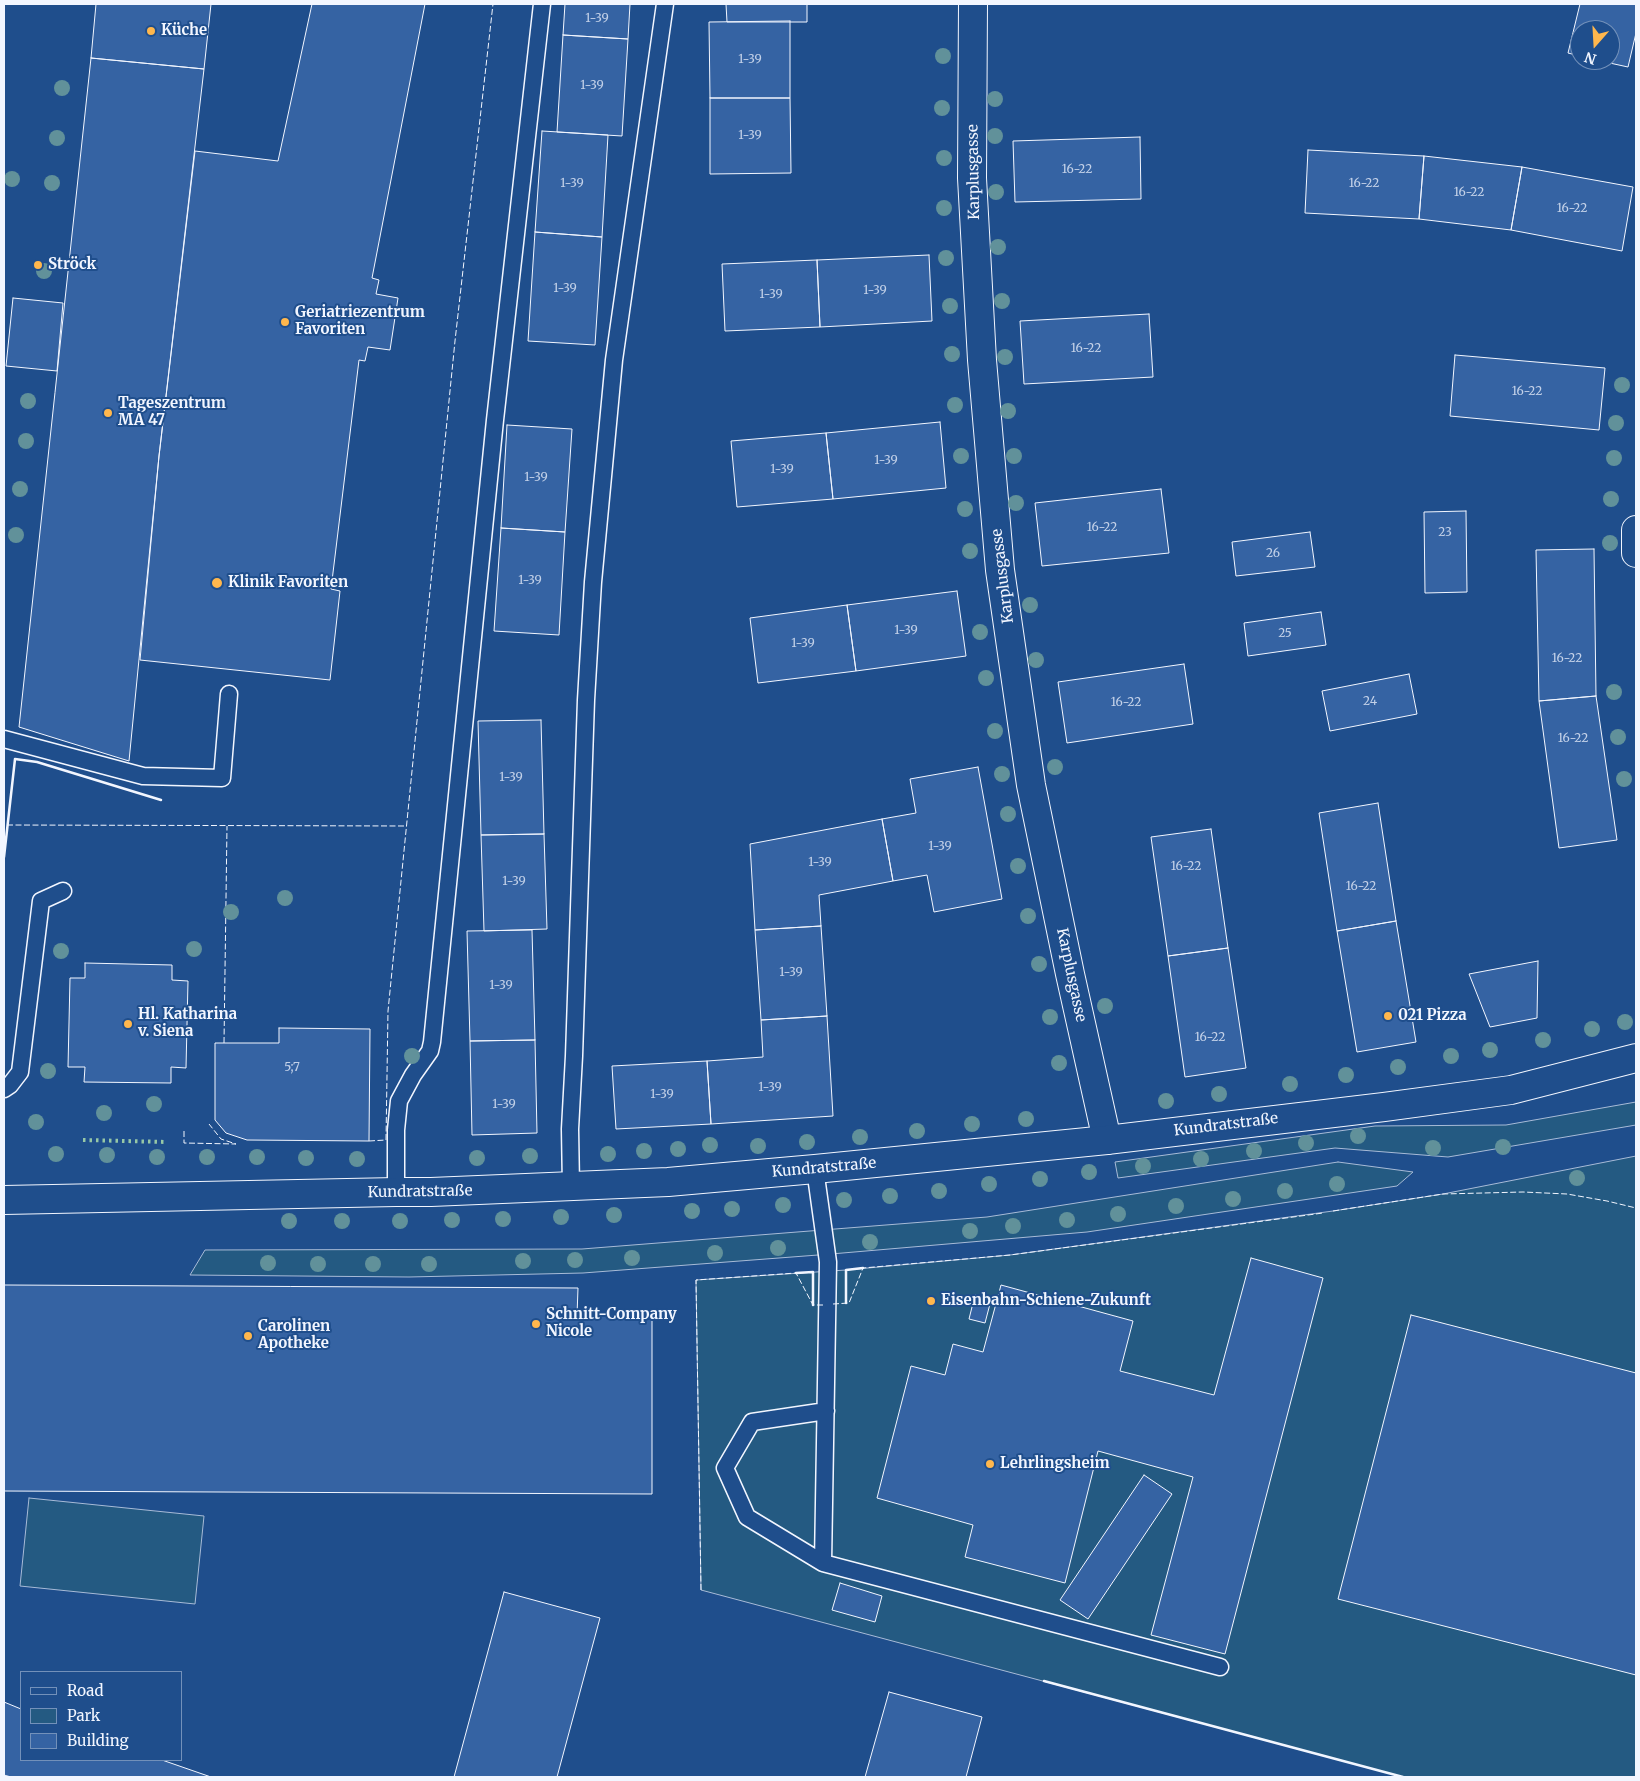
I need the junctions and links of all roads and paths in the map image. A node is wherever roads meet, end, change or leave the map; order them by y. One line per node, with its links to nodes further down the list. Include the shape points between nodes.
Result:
1 (542, 4): 14 (lane, via 495,420 432,1042 430,1051 399,1102)
2 (665, 4): 13 (lane, via 614,360 593,582 570,1129)
3 (973, 4): 11 (street, Karplusgasse, via 972,178 982,360 1000,570 1031,785)
4 (1636, 530): 5 (street)
5 (1636, 553)
6 (229, 694): 7 (lane, via 222,778 142,776)
7 (4, 739)
8 (63, 891): 10 (lane, via 41,901 20,1072)
9 (1636, 1058): 11 (street, Kundratstraße, via 1511,1090)
10 (4, 1089)
11 (1107, 1140): 12 (street, Kundratstraße)
12 (815, 1169): 13 (street, Kundratstraße); 16 (lane, via 828,1262)
13 (571, 1187): 14 (street, Kundratstraße)
14 (396, 1192): 15 (street, Kundratstraße)
15 (4, 1200)
16 (826, 1411): 17 (lane); 17 (lane, via 752,1422 725,1468 747,1517)
17 (823, 1563): 18 (lane)
18 (1220, 1667)

